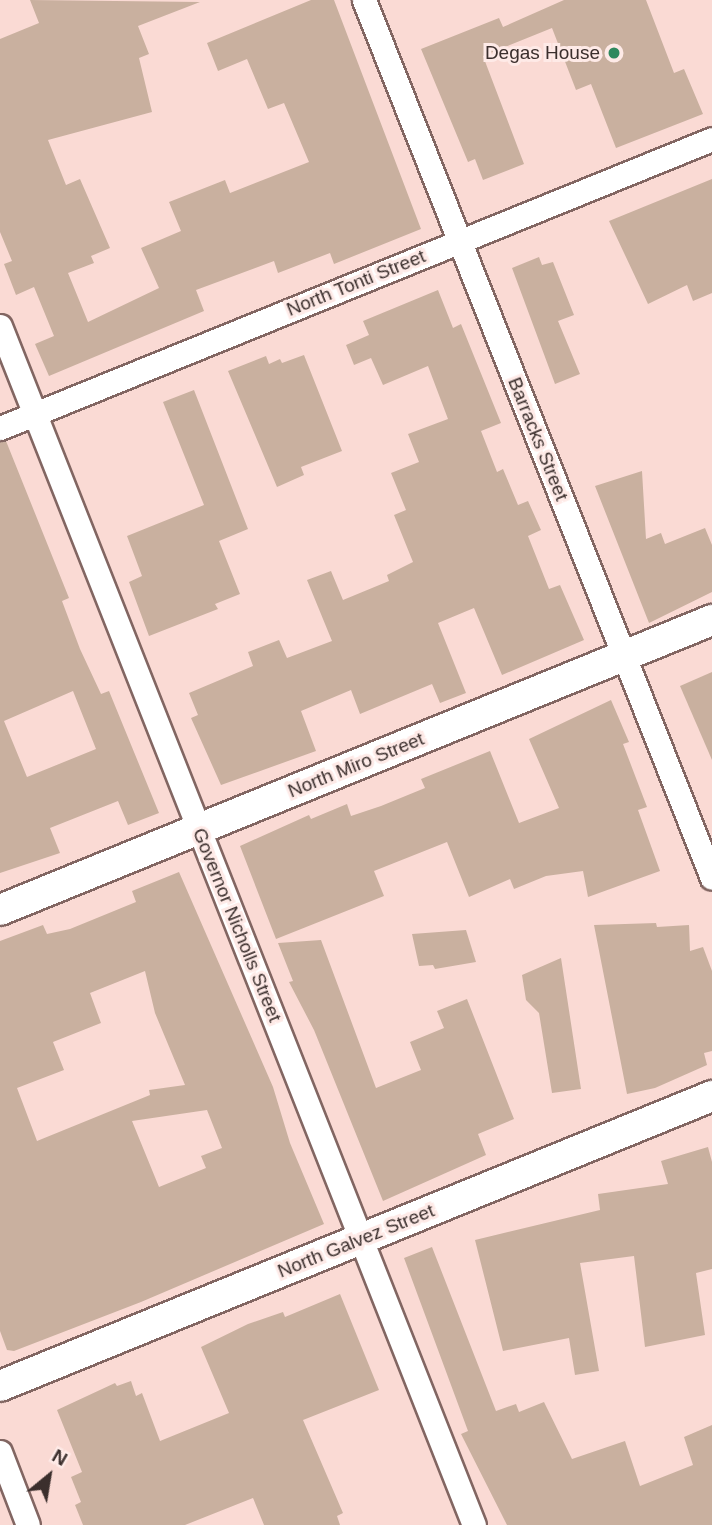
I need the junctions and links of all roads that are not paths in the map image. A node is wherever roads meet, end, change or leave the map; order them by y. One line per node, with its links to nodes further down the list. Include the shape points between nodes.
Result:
1 (364, 0): 3 (street, Barracks Street)
2 (712, 139): 3 (street, North Tonti Street)
3 (460, 241): 5 (street, North Tonti Street); 8 (street, Barracks Street)
4 (0, 326): 5 (street, Governor Nicholls Street)
5 (35, 414): 6 (street, North Tonti Street); 9 (street, Governor Nicholls Street)
6 (0, 428)
7 (712, 620): 8 (street, North Miro Street)
8 (624, 656): 9 (street, North Miro Street); 10 (street, Barracks Street)
9 (199, 829): 11 (street, North Miro Street); 13 (street, Governor Nicholls Street)
10 (712, 877)
11 (0, 910)
12 (712, 1097): 13 (street, North Galvez Street)
13 (361, 1239): 14 (street, North Galvez Street); 17 (street, Governor Nicholls Street)
14 (0, 1387)
15 (0, 1452): 16 (street)
16 (28, 1525)
17 (474, 1525)

